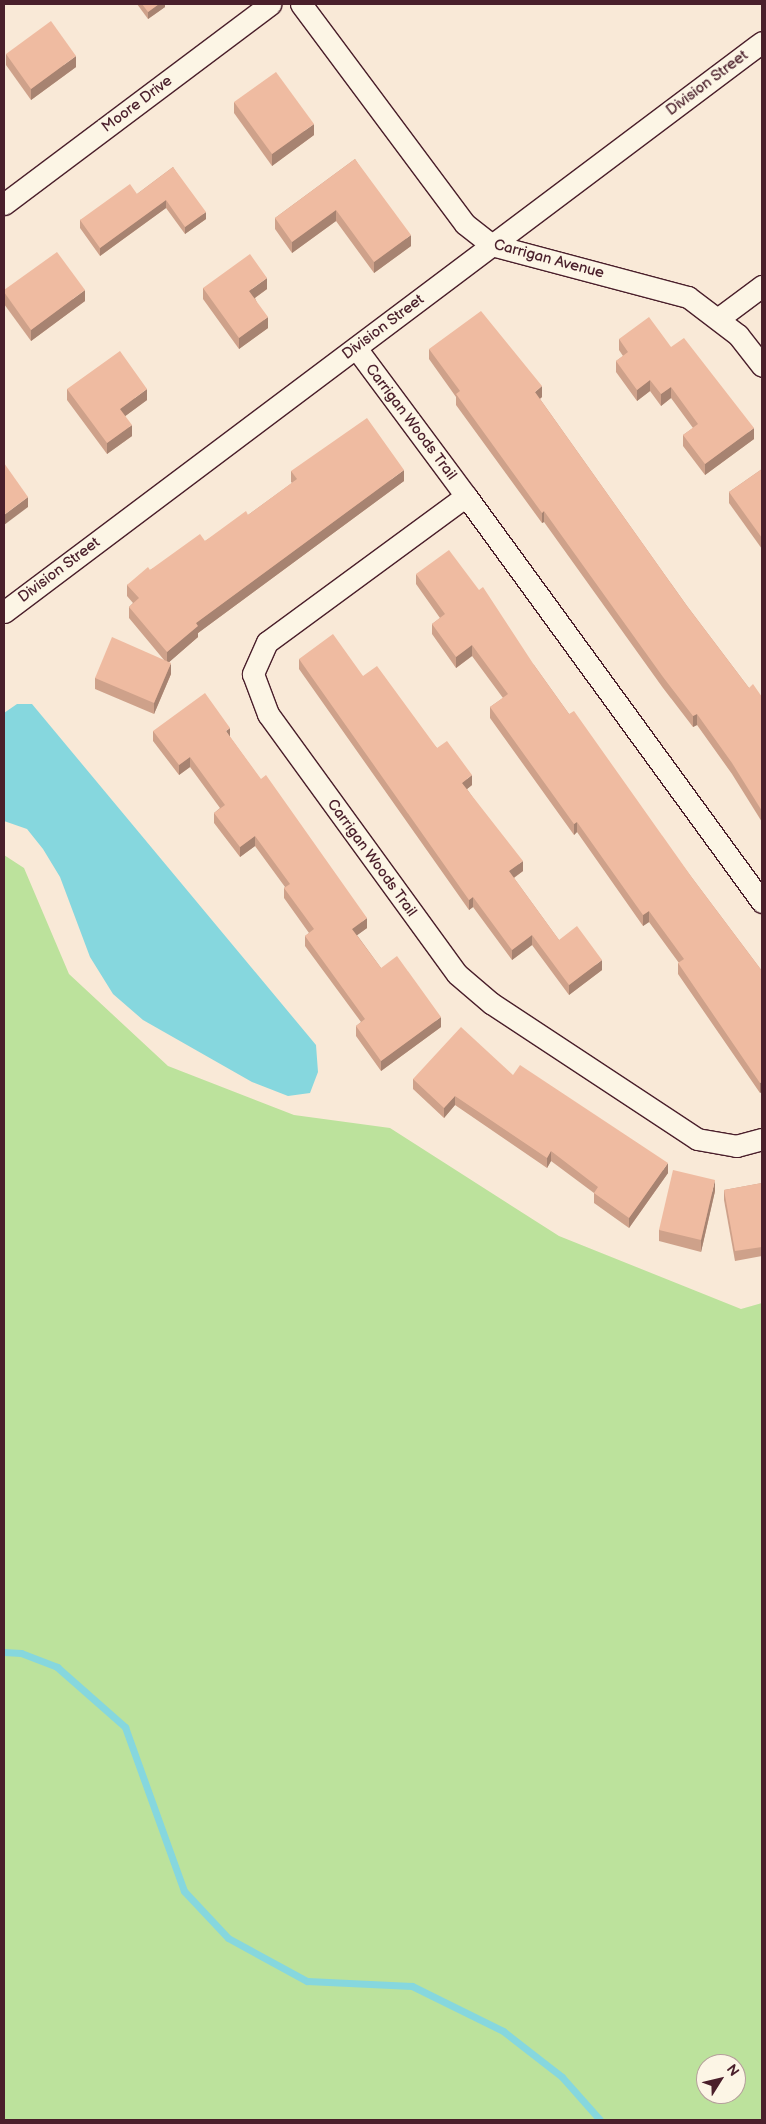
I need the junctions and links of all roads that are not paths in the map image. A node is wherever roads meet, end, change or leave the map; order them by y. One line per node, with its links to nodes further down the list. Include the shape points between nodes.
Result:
1 (270, 4): 4 (street, Moore Drive)
2 (301, 4): 5 (street, Carrigan Avenue, via 465,224)
3 (762, 42): 5 (street, Division Street)
4 (4, 204)
5 (492, 245): 7 (street, Carrigan Avenue, via 688,297); 8 (street, Division Street)
6 (762, 286): 7 (street)
7 (719, 318): 9 (street, Carrigan Avenue, via 738,335)
8 (356, 348): 10 (street, Carrigan Woods Trail); 11 (street, Division Street)
9 (762, 366)
10 (466, 496): 12 (street, Carrigan Woods Trail); 13 (street, Carrigan Woods Trail, via 267,642 253,674 268,714 457,974 470,986 697,1139 736,1146)
11 (4, 612)
12 (762, 902)
13 (762, 1139)

